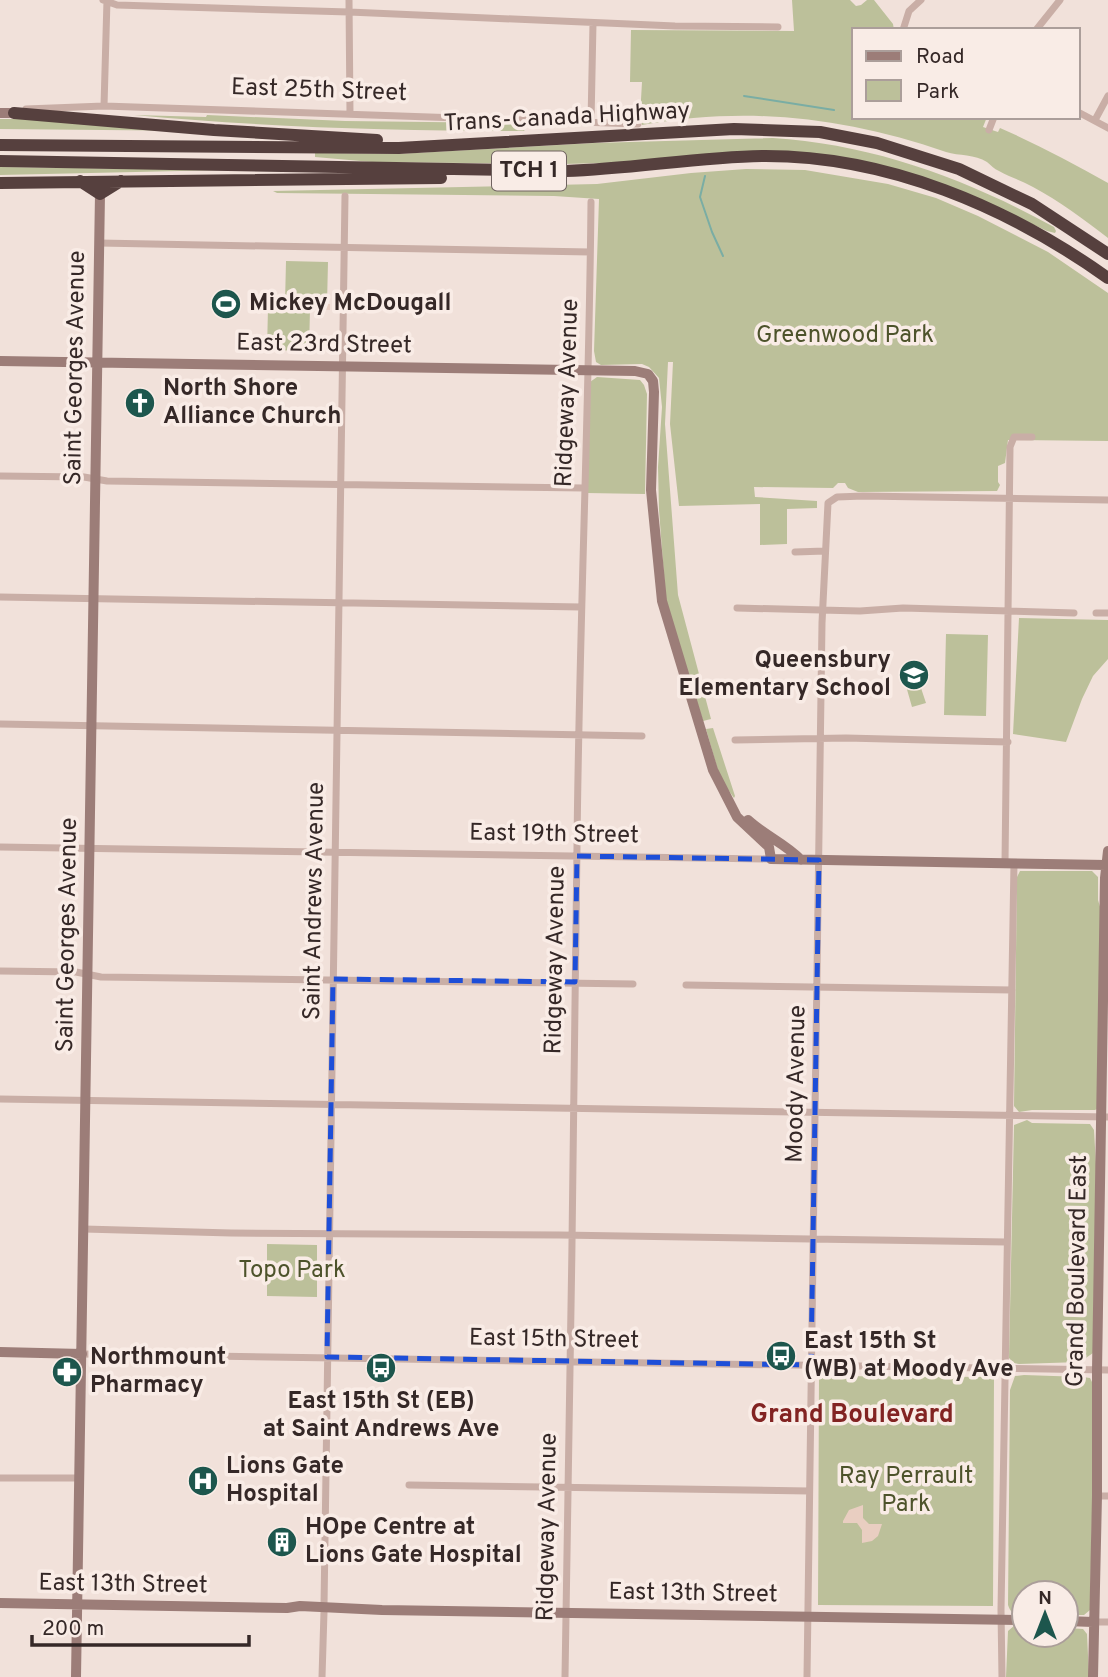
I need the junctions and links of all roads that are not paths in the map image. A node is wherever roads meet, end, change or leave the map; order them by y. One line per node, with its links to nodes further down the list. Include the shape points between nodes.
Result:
1 (105, 0): 5 (street, via 117,5); 11 (street)
2 (349, 0): 5 (street)
3 (921, 0): 8 (street, via 909,11)
4 (1060, 0): 9 (street)
5 (349, 12): 6 (street); 14 (street)
6 (593, 23): 7 (street); 18 (street)
7 (778, 27)
8 (904, 28)
9 (1038, 28)
10 (1108, 96): 17 (street)
11 (104, 106): 13 (street, East 25th Street); 14 (street, East 25th Street)
12 (0, 113): 13 (street, East 25th Street)
13 (14, 113): 22 (highway, via 331,138)
14 (349, 113): 18 (street, East 25th Street)
15 (1080, 113): 17 (street)
16 (993, 119): 21 (street)
17 (1095, 120): 20 (street)
18 (591, 122): 19 (street, East 25th Street)
19 (638, 124)
20 (1108, 128)
21 (989, 130)
22 (482, 144): 23 (highway, Trans-Canada Highway / TCH 1, via 373,148); 34 (highway, Trans-Canada Highway / TCH 1, via 753,129 838,135 959,169 1032,204)
23 (0, 145)
24 (0, 161): 25 (highway, Trans-Canada Highway / TCH 1)
25 (595, 170): 27 (highway, via 526,177); 36 (highway, Trans-Canada Highway / TCH 1, via 763,156 856,166 974,202 1044,236)
26 (80, 181): 27 (highway); 28 (highway); 29 (highway)
27 (121, 181): 29 (highway)
28 (0, 183)
29 (100, 194): 32 (street, Saint Georges Avenue)
30 (345, 196): 33 (street, Saint Andrews Avenue)
31 (591, 202): 35 (street, Ridgeway Avenue)
32 (99, 243): 33 (street); 38 (street, Saint Georges Avenue)
33 (345, 247): 35 (street); 39 (street, Saint Andrews Avenue)
34 (1104, 251)
35 (590, 252): 40 (street, Ridgeway Avenue)
36 (1108, 278)
37 (0, 361): 38 (street, East 23rd Street)
38 (97, 363): 39 (street, East 23rd Street); 43 (street, Saint Georges Avenue)
39 (343, 367): 40 (street, East 23rd Street); 44 (street, Saint Andrews Avenue)
40 (587, 370): 45 (street, Ridgeway Avenue); 68 (street, East 23rd Street, via 635,371 648,374 653,381 651,490 662,601 707,754)
41 (1032, 437): 46 (street, via 1012,439)
42 (0, 475): 43 (street)
43 (96, 479): 44 (street); 51 (street, Saint Georges Avenue)
44 (341, 484): 45 (street); 52 (street, Saint Andrews Avenue)
45 (584, 488): 53 (street, Ridgeway Avenue)
46 (1009, 499): 47 (street); 48 (street, Moody Avenue, via 837,497 826,511); 56 (street)
47 (1108, 500)
48 (825, 551): 49 (street); 55 (street, Moody Avenue)
49 (794, 552)
50 (0, 597): 51 (street)
51 (94, 599): 52 (street); 61 (street, Saint Georges Avenue)
52 (340, 603): 53 (street); 62 (street, Saint Andrews Avenue)
53 (581, 607): 63 (street, Ridgeway Avenue)
54 (737, 608): 55 (street)
55 (823, 610): 56 (street); 65 (street, Moody Avenue)
56 (1008, 610): 57 (street); 67 (street)
57 (1074, 613)
58 (1096, 613): 59 (street)
59 (1108, 613)
60 (0, 724): 61 (street)
61 (92, 725): 62 (street); 70 (street, Saint Georges Avenue)
62 (337, 729): 63 (street); 72 (street, Saint Andrews Avenue)
63 (579, 734): 64 (street); 73 (street, Ridgeway Avenue)
64 (642, 736)
65 (821, 739): 66 (street); 67 (street); 76 (street, Moody Avenue)
66 (735, 740)
67 (1008, 742): 77 (street)
68 (729, 799): 74 (street, via 741,821 769,847); 75 (street, via 763,833)
69 (0, 847): 70 (street, East 19th Street)
70 (90, 848): 72 (street, East 19th Street); 80 (street, Saint Georges Avenue)
71 (1108, 851): 78 (street, Grand Boulevard East)
72 (335, 852): 73 (street, East 19th Street); 81 (street, Saint Andrews Avenue)
73 (577, 856): 74 (street, East 19th Street); 82 (street, Ridgeway Avenue)
74 (771, 859): 75 (street, East 19th Street)
75 (801, 860): 76 (street, East 19th Street)
76 (819, 860): 77 (street, East 19th Street); 85 (street, Moody Avenue)
77 (1009, 863): 78 (street, East 19th Street); 86 (street)
78 (1107, 865): 87 (street, Grand Boulevard East)
79 (0, 971): 80 (street)
80 (88, 974): 81 (street); 89 (street, Saint Georges Avenue)
81 (333, 979): 82 (street); 90 (street, Saint Andrews Avenue)
82 (575, 982): 83 (street); 91 (street, Ridgeway Avenue)
83 (633, 984)
84 (686, 985): 85 (street)
85 (818, 986): 86 (street); 92 (street, Moody Avenue)
86 (1012, 990): 93 (street)
87 (1106, 991): 94 (street, Grand Boulevard East)
88 (0, 1099): 89 (street)
89 (86, 1100): 90 (street); 95 (street, Saint Georges Avenue)
90 (331, 1105): 91 (street); 96 (street, Saint Andrews Avenue)
91 (574, 1108): 92 (street); 97 (street, Ridgeway Avenue)
92 (815, 1112): 93 (street); 98 (street, Moody Avenue)
93 (1009, 1115): 94 (street); 99 (street)
94 (1105, 1117): 100 (street, Grand Boulevard East)
95 (84, 1229): 96 (street); 102 (street, Saint Georges Avenue)
96 (329, 1234): 97 (street); 103 (street, Saint Andrews Avenue)
97 (572, 1235): 98 (street); 104 (street, Ridgeway Avenue)
98 (813, 1239): 99 (street); 105 (street, Moody Avenue)
99 (1006, 1242): 106 (street)
100 (1104, 1244): 107 (street, Grand Boulevard East)
101 (0, 1352): 102 (street, East 15th Street)
102 (82, 1354): 103 (street, East 15th Street); 109 (street, Saint Georges Avenue)
103 (327, 1357): 104 (street, East 15th Street); 116 (street, Saint Andrews Avenue)
104 (570, 1361): 105 (street, East 15th Street); 111 (street, Ridgeway Avenue)
105 (811, 1365): 106 (street, East 15th Street); 112 (street, Moody Avenue)
106 (1004, 1368): 107 (street, East 15th Street); 119 (street)
107 (1102, 1370): 113 (street, Grand Boulevard East)
108 (0, 1478): 109 (street)
109 (79, 1478): 115 (street, Saint Georges Avenue)
110 (409, 1485): 111 (street)
111 (569, 1487): 112 (street); 117 (street, Ridgeway Avenue)
112 (809, 1491): 118 (street, Moody Avenue)
113 (1103, 1496): 122 (street, Grand Boulevard East)
114 (0, 1603): 115 (street, East 13th Street)
115 (78, 1605): 116 (street, East 13th Street); 124 (street, Saint Georges Avenue)
116 (324, 1609): 117 (street, East 13th Street, via 347,1613 361,1609); 125 (street, Saint Andrews Avenue)
117 (566, 1614): 118 (street, East 13th Street); 126 (street, Ridgeway Avenue)
118 (807, 1617): 119 (street, East 13th Street); 127 (street, Moody Avenue)
119 (1001, 1620): 120 (street, East 13th Street); 128 (street)
120 (1010, 1620)
121 (1080, 1622): 122 (street)
122 (1093, 1622): 123 (street); 129 (street, Grand Boulevard East)
123 (1108, 1622)
124 (76, 1677)
125 (322, 1677)
126 (565, 1677)
127 (807, 1677)
128 (1002, 1677)
129 (1093, 1677)

